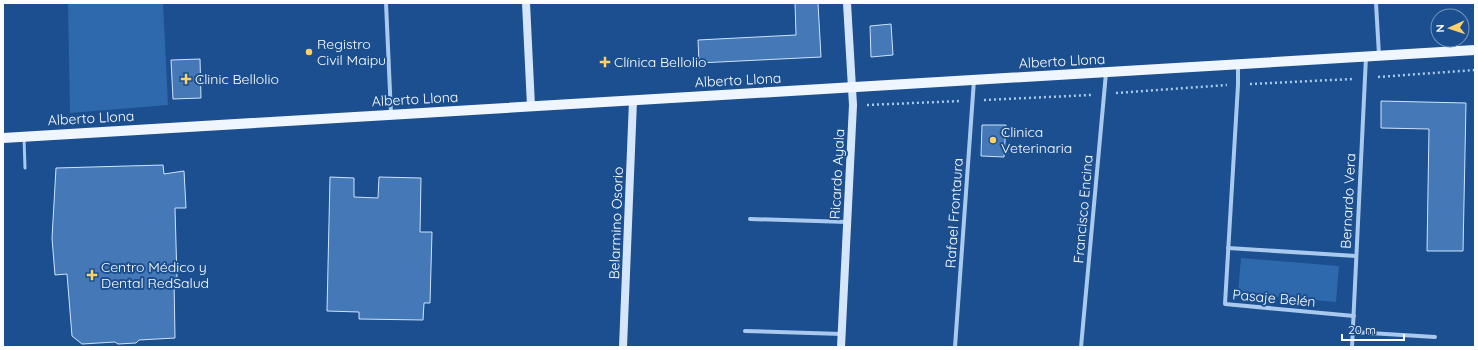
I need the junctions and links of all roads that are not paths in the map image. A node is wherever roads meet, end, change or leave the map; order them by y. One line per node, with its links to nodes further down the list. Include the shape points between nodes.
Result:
1 (386, 3): 14 (street)
2 (526, 3): 13 (street)
3 (847, 3): 11 (street, Ricardo Ayala)
4 (1376, 3): 6 (street)
5 (1475, 50): 6 (main road, Alberto Llona)
6 (1379, 56): 7 (main road, Alberto Llona)
7 (1366, 57): 8 (main road, Alberto Llona); 21 (street, Bernardo Vera)
8 (1238, 64): 9 (main road, Alberto Llona); 20 (street, Pasaje Belén)
9 (1106, 72): 10 (main road, Alberto Llona); 30 (street, Francisco Encina)
10 (974, 80): 11 (main road, Alberto Llona); 29 (street, Rafael Frontaura)
11 (852, 87): 12 (main road, Alberto Llona); 19 (street, Ricardo Ayala)
12 (634, 100): 13 (main road, Alberto Llona); 27 (street, Belarmino Osorio)
13 (531, 106): 14 (main road, Alberto Llona)
14 (392, 115): 15 (main road, Alberto Llona)
15 (24, 136): 16 (main road, Alberto Llona); 17 (lane)
16 (3, 138)
17 (25, 168)
18 (750, 219): 19 (street)
19 (847, 222): 25 (street, Ricardo Ayala)
20 (1228, 248): 21 (street); 22 (street, Pasaje Belén, via 1225,304)
21 (1356, 256): 22 (street, Bernardo Vera)
22 (1354, 316): 24 (street, Bernardo Vera)
23 (745, 331): 25 (street)
24 (1353, 332): 26 (street); 31 (street, Bernardo Vera)
25 (842, 334): 28 (street, Ricardo Ayala)
26 (1435, 337)
27 (624, 347)
28 (841, 347)
29 (955, 347)
30 (1081, 347)
31 (1352, 347)

